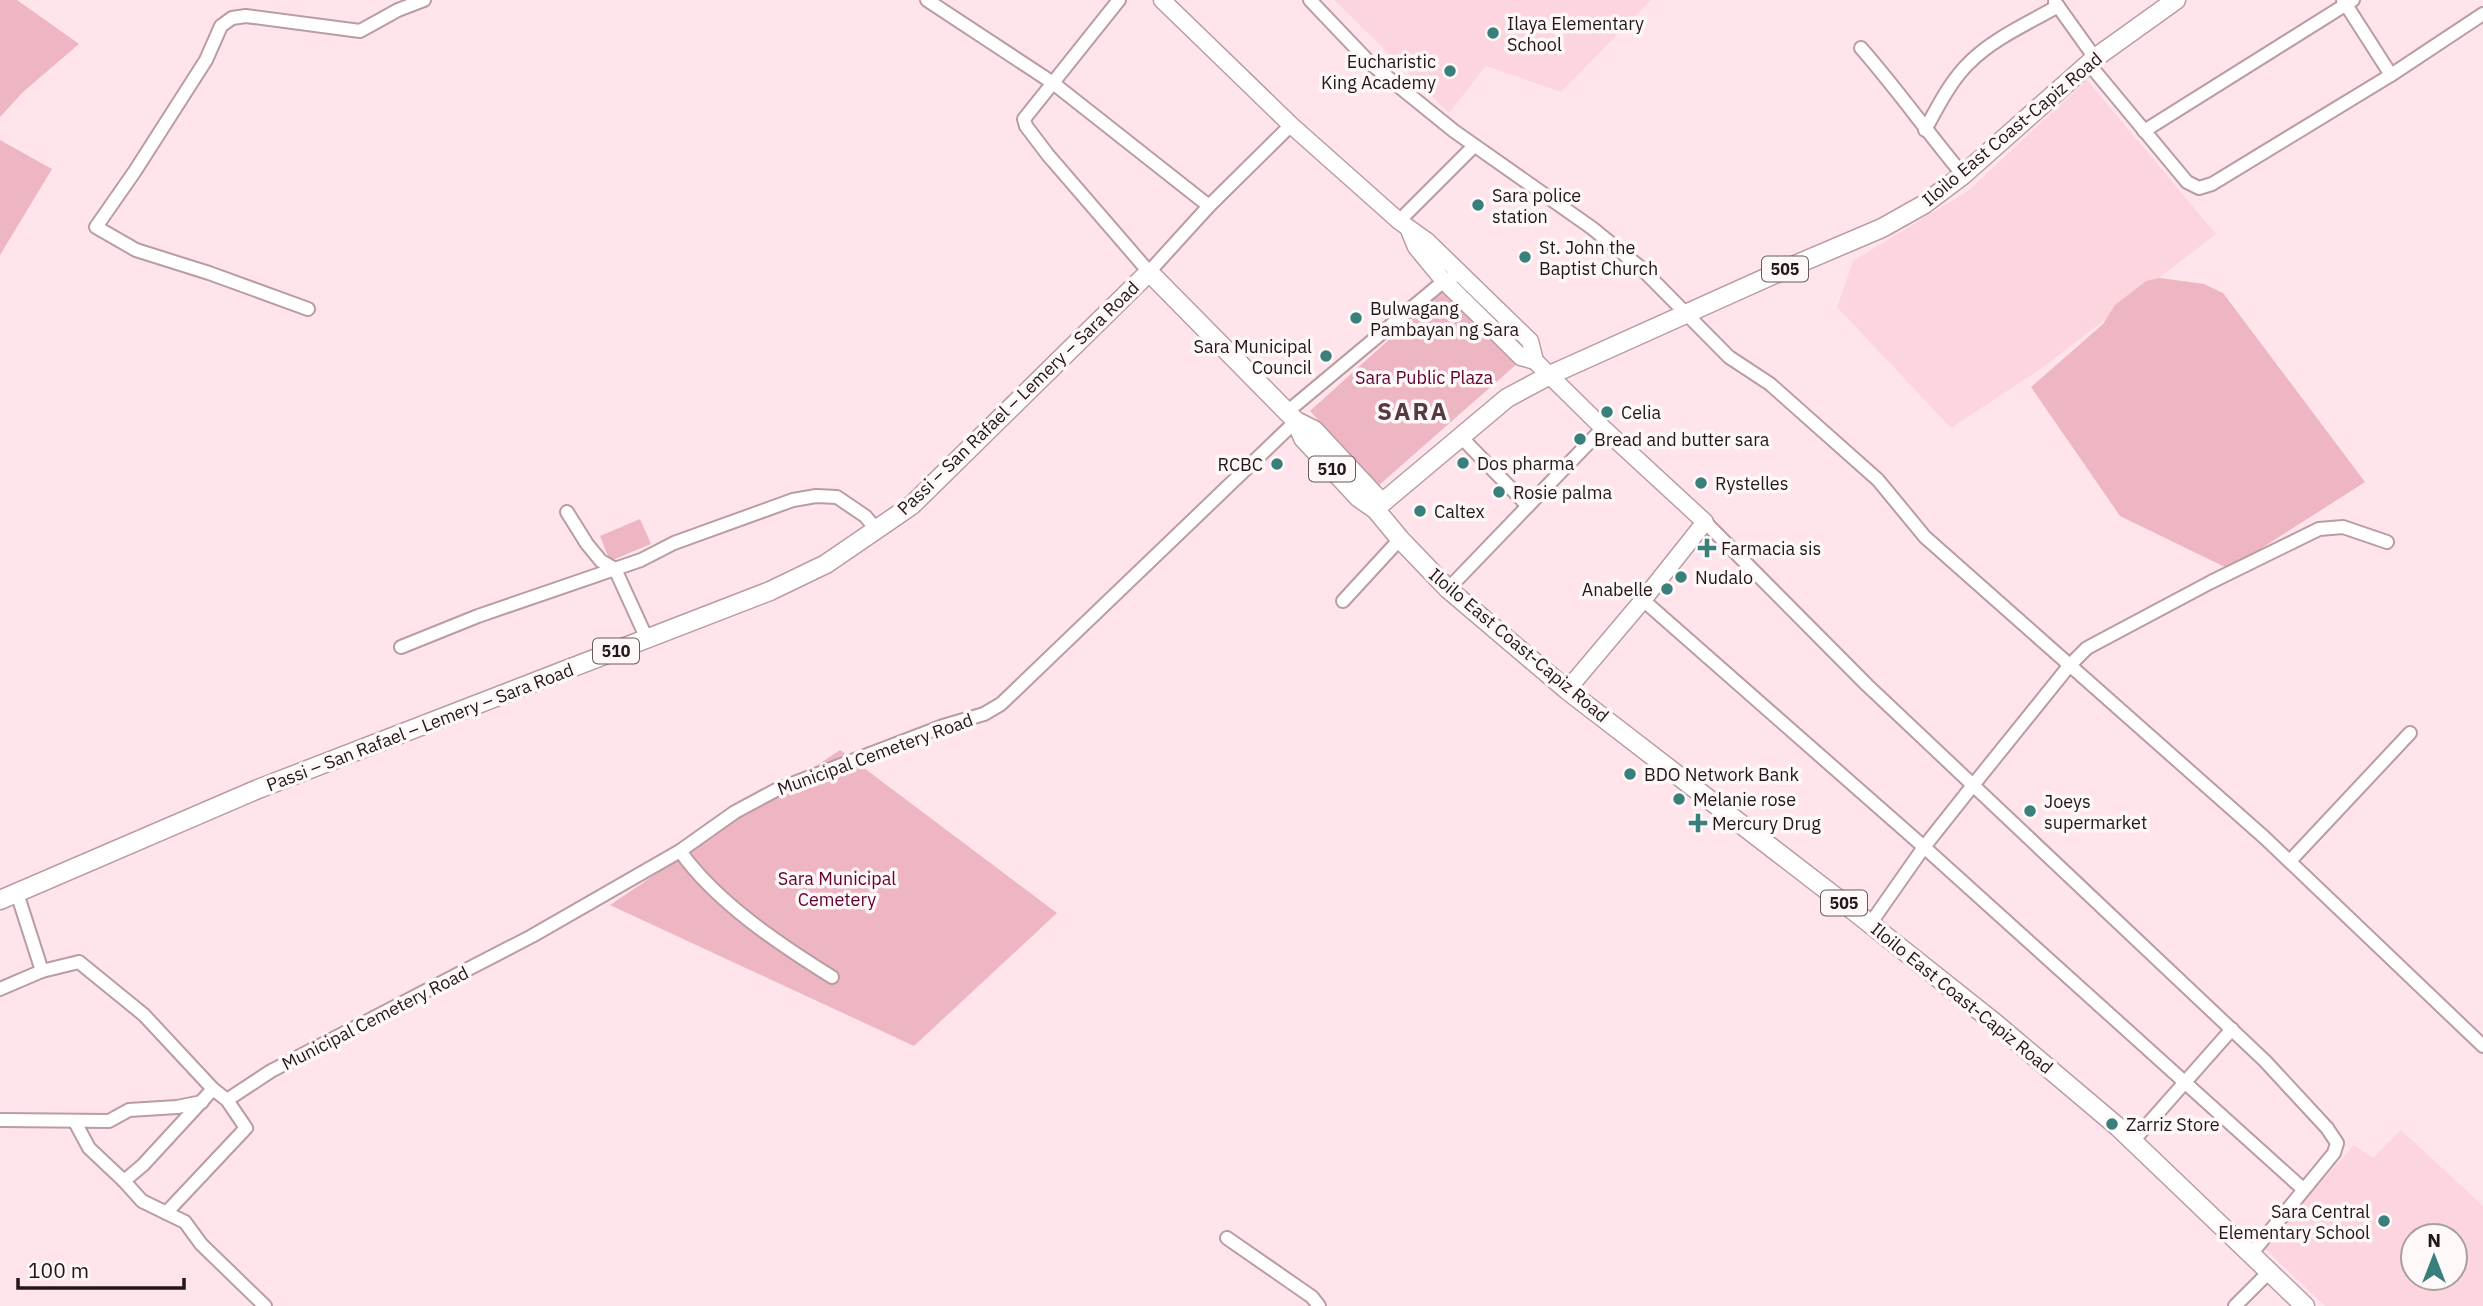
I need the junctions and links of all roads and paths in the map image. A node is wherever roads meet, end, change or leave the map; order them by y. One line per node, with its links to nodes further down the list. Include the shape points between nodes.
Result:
1 (424, 0): 23 (street, via 360,31 232,18 221,26 206,60 96,228 136,250)
2 (927, 0): 13 (street)
3 (1119, 0): 13 (street)
4 (1162, 0): 14 (street)
5 (1310, 0): 17 (street, via 1370,63)
6 (2176, 0): 11 (main road, Iloilo East Coast-Capiz Road / 505)
7 (2347, 2): 12 (street); 16 (street)
8 (2056, 3): 11 (street); 15 (street, via 1970,61)
9 (2483, 14): 12 (street)
10 (1861, 48): 15 (street)
11 (2092, 61): 16 (street); 18 (main road, Iloilo East Coast-Capiz Road / 505)
12 (2391, 75): 16 (street, via 2213,184 2199,188 2187,182)
13 (1053, 83): 19 (street); 21 (street, via 1026,115 1026,126)
14 (1291, 125): 19 (street); 20 (street)
15 (1925, 130): 18 (street)
16 (2144, 131)
17 (1474, 146): 20 (street); 24 (street, via 1592,228)
18 (1963, 175): 24 (main road, Iloilo East Coast-Capiz Road / 505, via 1882,228)
19 (1209, 206): 21 (street)
20 (1404, 226): 22 (street, via 1416,247)
21 (1149, 272): 26 (main road, Passi – San Rafael – Lemery – Sara Road / 510); 33 (main road, Passi – San Rafael – Lemery – Sara Road / 510, via 912,505)
22 (1451, 277): 25 (street, via 1521,357 1535,361); 26 (street, Municipal Cemetery Road)
23 (308, 309)
24 (1688, 314): 25 (main road, Iloilo East Coast-Capiz Road / 505); 42 (street, via 1729,357 1770,384 1878,480 1925,537)
25 (1550, 375): 27 (street); 28 (main road, Iloilo East Coast-Capiz Road / 505, via 1507,397)
26 (1292, 416): 29 (main road, Passi – San Rafael – Lemery – Sara Road / 510, via 1303,438 1359,498); 47 (street, Municipal Cemetery Road, via 1001,704 776,790)
27 (1603, 428): 30 (street); 32 (street)
28 (1460, 436): 29 (main road, Iloilo East Coast-Capiz Road / 505); 30 (street)
29 (1379, 506): 34 (main road, Iloilo East Coast-Capiz Road / 505)
30 (1528, 506): 37 (street)
31 (567, 512): 36 (street, via 601,561)
32 (1704, 522): 38 (street); 45 (street)
33 (877, 530): 36 (street, via 838,497 816,496 686,538); 40 (main road, Passi – San Rafael – Lemery – Sara Road / 510, via 825,564 770,591)
34 (1400, 540): 37 (main road, Iloilo East Coast-Capiz Road / 505); 39 (street)
35 (2387, 542): 42 (street, via 2343,527 2319,529 2087,648)
36 (615, 569): 40 (street); 41 (street)
37 (1448, 589): 43 (main road, Iloilo East Coast-Capiz Road / 505)
38 (1643, 600): 43 (street); 46 (street)
39 (1343, 601)
40 (647, 639): 49 (main road, Passi – San Rafael – Lemery – Sara Road / 510, via 258,789)
41 (401, 647)
42 (2069, 666): 45 (street); 48 (street)
43 (1567, 690): 51 (main road, Iloilo East Coast-Capiz Road / 505)
44 (2410, 733): 48 (street)
45 (1974, 784): 46 (street); 55 (street)
46 (1924, 847): 51 (street); 57 (street)
47 (680, 851): 53 (street, via 752,924); 59 (street, Municipal Cemetery Road, via 510,948 271,1071)
48 (2290, 862): 56 (street)
49 (17, 893): 50 (main road, Passi – San Rafael – Lemery – Sara Road / 510); 52 (street)
50 (0, 900)
51 (1870, 924): 63 (main road, Iloilo East Coast-Capiz Road / 505)
52 (42, 971): 54 (street); 58 (street, via 79,962 144,1015)
53 (832, 976)
54 (0, 989)
55 (2232, 1029): 57 (street); 65 (street, via 2337,1143 2334,1153)
56 (2483, 1046)
57 (2185, 1081): 63 (street); 65 (street)
58 (213, 1089): 59 (street); 60 (street)
59 (227, 1100): 66 (street, via 246,1128)
60 (202, 1102): 62 (street, via 129,1110 109,1121); 64 (street)
61 (0, 1120): 62 (street)
62 (75, 1122): 64 (street, via 89,1148)
63 (2133, 1141): 68 (main road, Iloilo East Coast-Capiz Road / 505)
64 (124, 1181): 66 (street, via 142,1201)
65 (2303, 1189): 68 (street)
66 (166, 1213): 70 (street, via 185,1222 201,1244)
67 (1227, 1238): 71 (street)
68 (2252, 1254): 69 (main road, Iloilo East Coast-Capiz Road / 505)
69 (2270, 1271): 72 (street); 73 (main road, Iloilo East Coast-Capiz Road / 505)
70 (265, 1306)
71 (1319, 1306)
72 (2235, 1306)
73 (2305, 1306)

